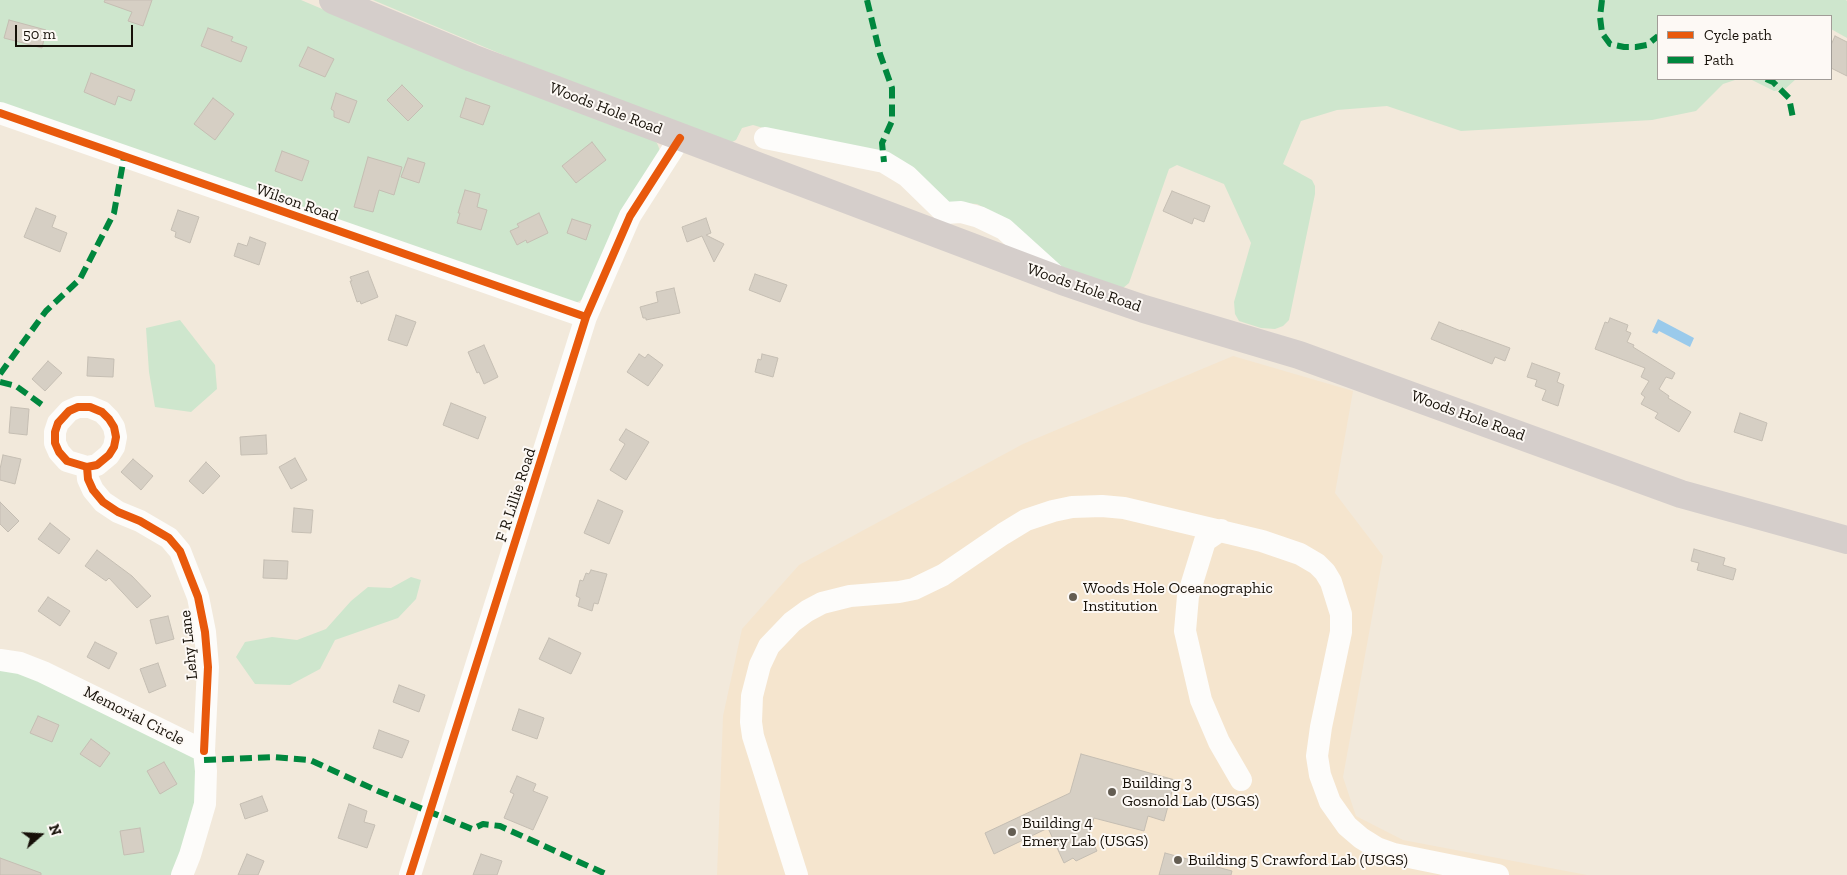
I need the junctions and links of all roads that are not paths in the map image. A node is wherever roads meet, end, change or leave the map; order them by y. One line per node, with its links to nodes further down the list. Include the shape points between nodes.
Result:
1 (332, 0): 3 (highway, Woods Hole Road)
2 (0, 113): 8 (street, Wilson Road)
3 (680, 138): 6 (highway, Woods Hole Road); 8 (street, F R Lillie Road, via 630,216)
4 (765, 138): 5 (street, via 884,162 907,176)
5 (945, 213): 6 (street); 7 (street, via 962,212 1004,229)
6 (906, 223): 7 (highway, Woods Hole Road)
7 (1062, 281): 11 (highway, Woods Hole Road, via 1291,352 1681,494)
8 (586, 316): 16 (street, F R Lillie Road)
9 (87, 467): 13 (street, Lehy Lane, via 88,480 103,502 157,530 180,551 198,597 205,632 208,668)
10 (1221, 530): 14 (street, via 1206,540 1188,596 1185,631 1201,700 1219,742); 17 (street, via 1117,507 1086,506 1053,511 1016,526 930,582 899,592 837,598 792,622 764,655 752,696 751,722 756,748); 18 (street, via 1300,554 1317,564 1331,582 1342,623 1321,727 1318,766 1326,793 1344,822 1361,838 1394,854)
11 (1847, 540)
12 (0, 660): 13 (street, Memorial Circle, via 43,672)
13 (204, 751): 15 (street, Memorial Circle, via 205,804)
14 (1242, 780)
15 (182, 875)
16 (410, 875)
17 (797, 875)
18 (1498, 875)

